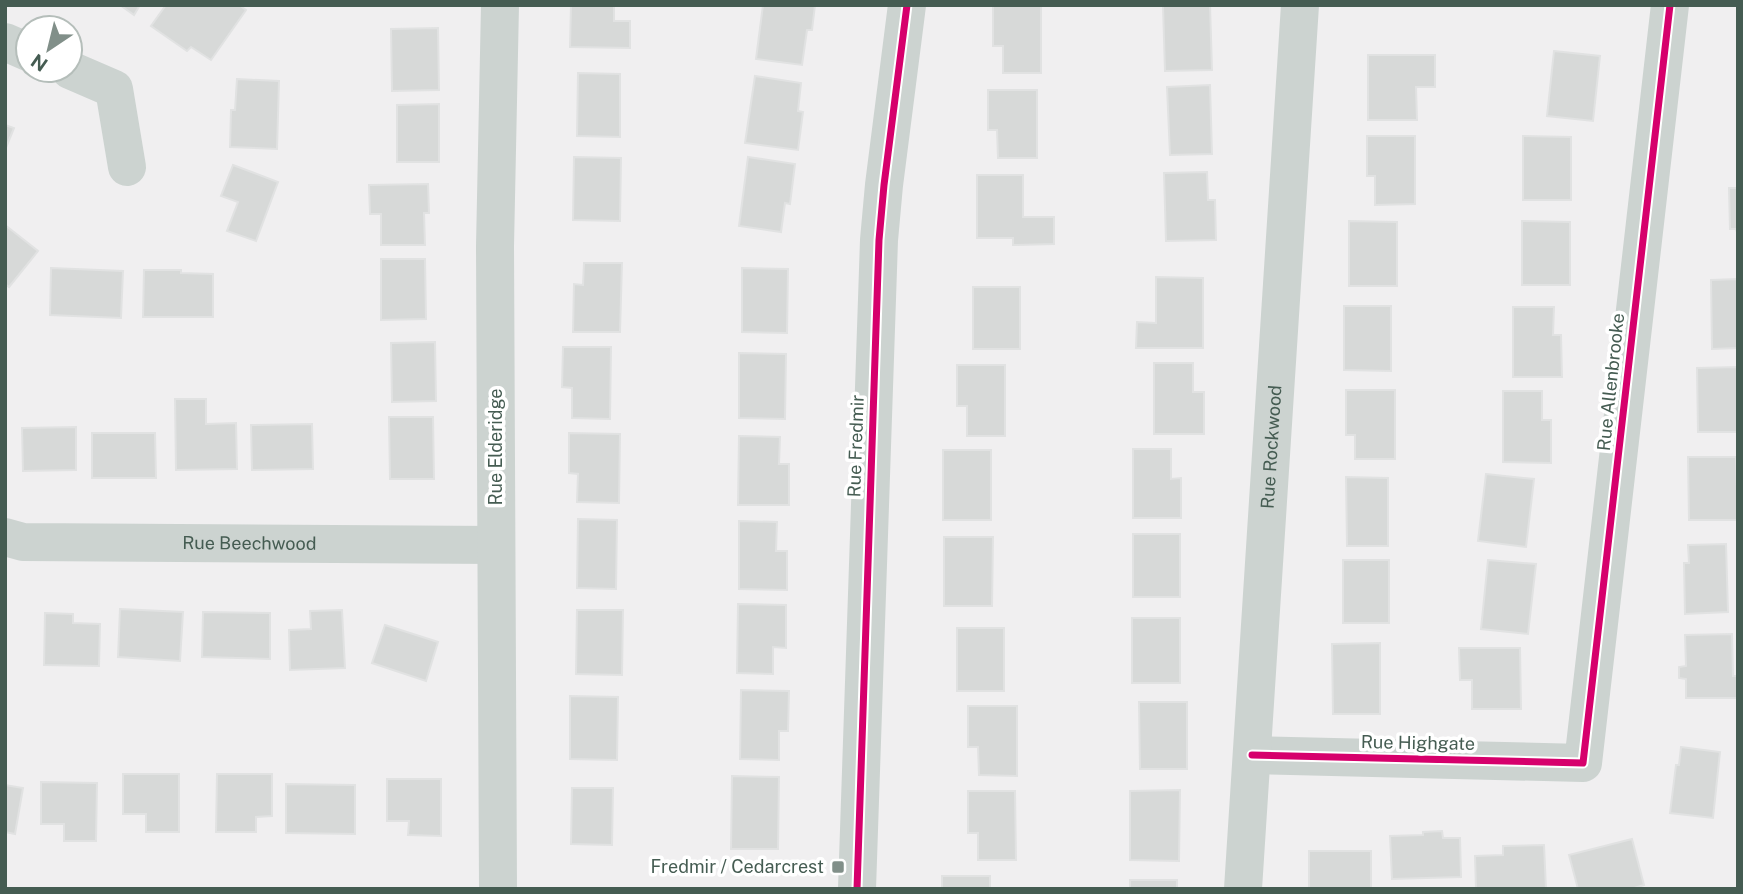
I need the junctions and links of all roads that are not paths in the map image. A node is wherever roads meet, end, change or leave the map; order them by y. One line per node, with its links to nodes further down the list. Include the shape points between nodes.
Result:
1 (500, 5): 8 (street, Rue Elderidge)
2 (907, 5): 12 (street, Rue Fredmir, via 879,240)
3 (1300, 5): 9 (street, Rue Rockwood)
4 (1670, 5): 10 (street, Rue Allenbrooke)
5 (84, 76): 6 (street, via 114,89)
6 (127, 167)
7 (5, 537): 8 (street, Rue Beechwood, via 23,542)
8 (496, 545): 11 (street, Rue Elderidge)
9 (1252, 755): 10 (street, Rue Highgate); 13 (street, Rue Rockwood)
10 (1583, 763)
11 (498, 889)
12 (857, 889)
13 (1243, 889)

